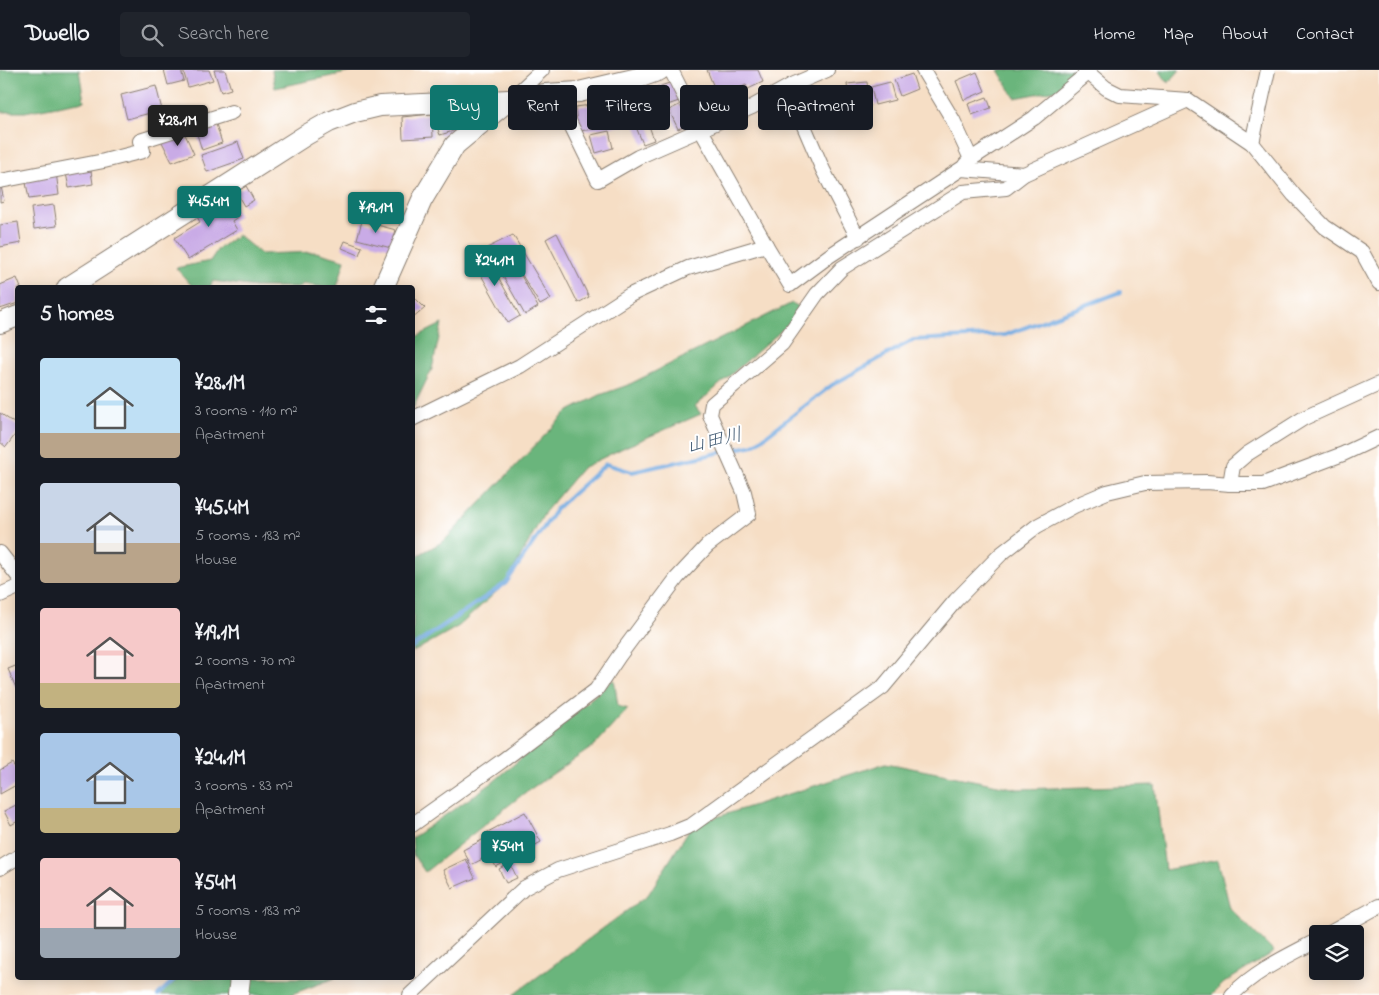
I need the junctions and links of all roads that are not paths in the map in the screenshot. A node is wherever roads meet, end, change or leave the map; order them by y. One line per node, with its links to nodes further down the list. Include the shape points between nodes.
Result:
1 (542, 70): 8 (street)
2 (660, 70): 11 (street)
3 (671, 70): 10 (street)
4 (827, 70): 9 (street)
5 (923, 70): 20 (street, via 953,120)
6 (1268, 70): 19 (street)
7 (1087, 71): 13 (street, via 1106,88 1120,95); 20 (street, via 1034,118)
8 (526, 85)
9 (792, 85)
10 (680, 88)
11 (577, 92)
12 (508, 100): 26 (street, via 380,106 330,122)
13 (1188, 100): 19 (street); 21 (street)
14 (508, 101): 27 (street, via 455,145 422,200)
15 (232, 112): 22 (street, via 140,141 143,151)
16 (573, 130): 17 (street, via 598,180 638,157)
17 (701, 130): 24 (street)
18 (806, 130): 23 (street, via 822,170)
19 (1252, 143): 25 (street, via 1325,227 1362,252)
20 (966, 164): 21 (street); 23 (street)
21 (1024, 174): 38 (street, via 1006,188 963,192 842,268 817,294 782,344 712,404 710,415 744,492 749,514 707,546 677,578 596,690)
22 (0, 181)
23 (858, 238): 24 (street, via 790,285)
24 (766, 245): 31 (street, via 688,268 630,295 520,366)
25 (1379, 283)
26 (72, 285)
27 (384, 285)
28 (15, 317): 29 (street)
29 (0, 323)
30 (1379, 384): 33 (street, via 1304,418 1247,454 1233,466)
31 (415, 418)
32 (1379, 437): 33 (street, via 1263,484)
33 (1230, 484): 46 (street, via 1145,483 1107,492 1037,526 1001,554 956,600 883,687 854,709 692,825 558,870 524,888)
34 (0, 552): 35 (street)
35 (15, 572)
36 (15, 589): 37 (street)
37 (0, 595)
38 (415, 823)
39 (15, 859): 40 (street)
40 (0, 868)
41 (1379, 906): 42 (street)
42 (1344, 925)
43 (1309, 945): 47 (street, via 1245,981)
44 (240, 980): 45 (street)
45 (238, 995)
46 (410, 995)
47 (1232, 995)

